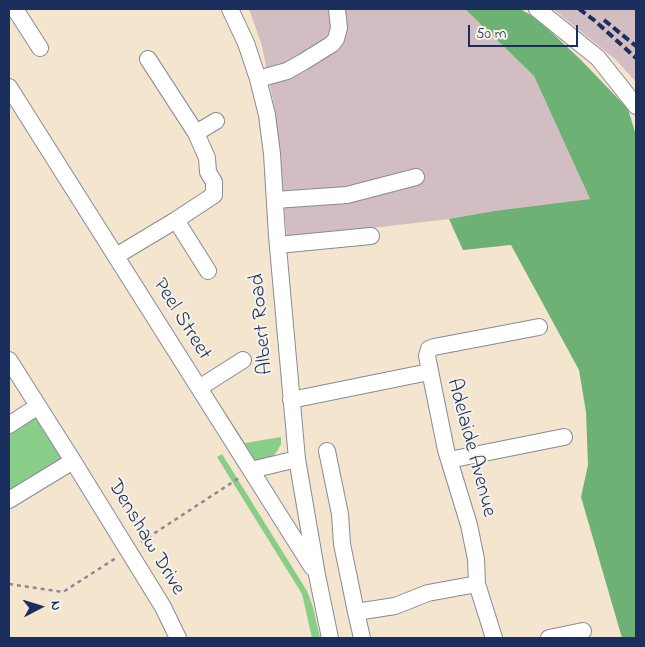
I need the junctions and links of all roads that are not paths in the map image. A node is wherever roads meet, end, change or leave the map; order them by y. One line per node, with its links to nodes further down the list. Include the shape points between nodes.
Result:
1 (230, 9): 7 (street, Albert Road)
2 (337, 9): 7 (street, via 339,28 332,44 286,71)
3 (537, 9): 9 (street, via 598,58)
4 (17, 12): 5 (street)
5 (40, 48)
6 (148, 59): 11 (street)
7 (258, 79): 13 (street, Albert Road, via 267,115)
8 (9, 87): 17 (street, Peel Street)
9 (636, 106)
10 (216, 121): 11 (street)
11 (196, 134): 14 (street, via 214,182 214,195)
12 (416, 177): 13 (street, via 347,195)
13 (275, 200): 16 (street, Albert Road)
14 (176, 220): 17 (street); 18 (street)
15 (371, 236): 16 (street)
16 (278, 245): 24 (street, Albert Road)
17 (116, 256): 23 (street, Peel Street)
18 (208, 271)
19 (539, 326): 22 (street, via 429,349 427,356)
20 (9, 360): 25 (street, Denshaw Drive)
21 (243, 360): 23 (street)
22 (431, 376): 24 (street, Adelaide Avenue, via 424,373); 30 (street, Adelaide Avenue)
23 (199, 388): 32 (street, Peel Street)
24 (291, 400): 29 (street, Albert Road)
25 (38, 406): 26 (street); 31 (street, Denshaw Drive)
26 (9, 424)
27 (564, 436): 30 (street)
28 (327, 451): 36 (street)
29 (296, 459): 32 (street); 34 (street, Albert Road)
30 (449, 460): 35 (street, Adelaide Avenue, via 469,525)
31 (73, 461): 33 (street); 38 (street, Denshaw Drive, via 163,607)
32 (251, 470): 34 (street, Peel Street)
33 (9, 500)
34 (317, 574): 39 (street, Albert Road)
35 (477, 584): 36 (street, via 428,593 395,606); 41 (street, Adelaide Avenue)
36 (356, 612): 40 (street)
37 (583, 631): 42 (street)
38 (178, 638)
39 (330, 638)
40 (362, 638)
41 (494, 638)
42 (549, 638)

